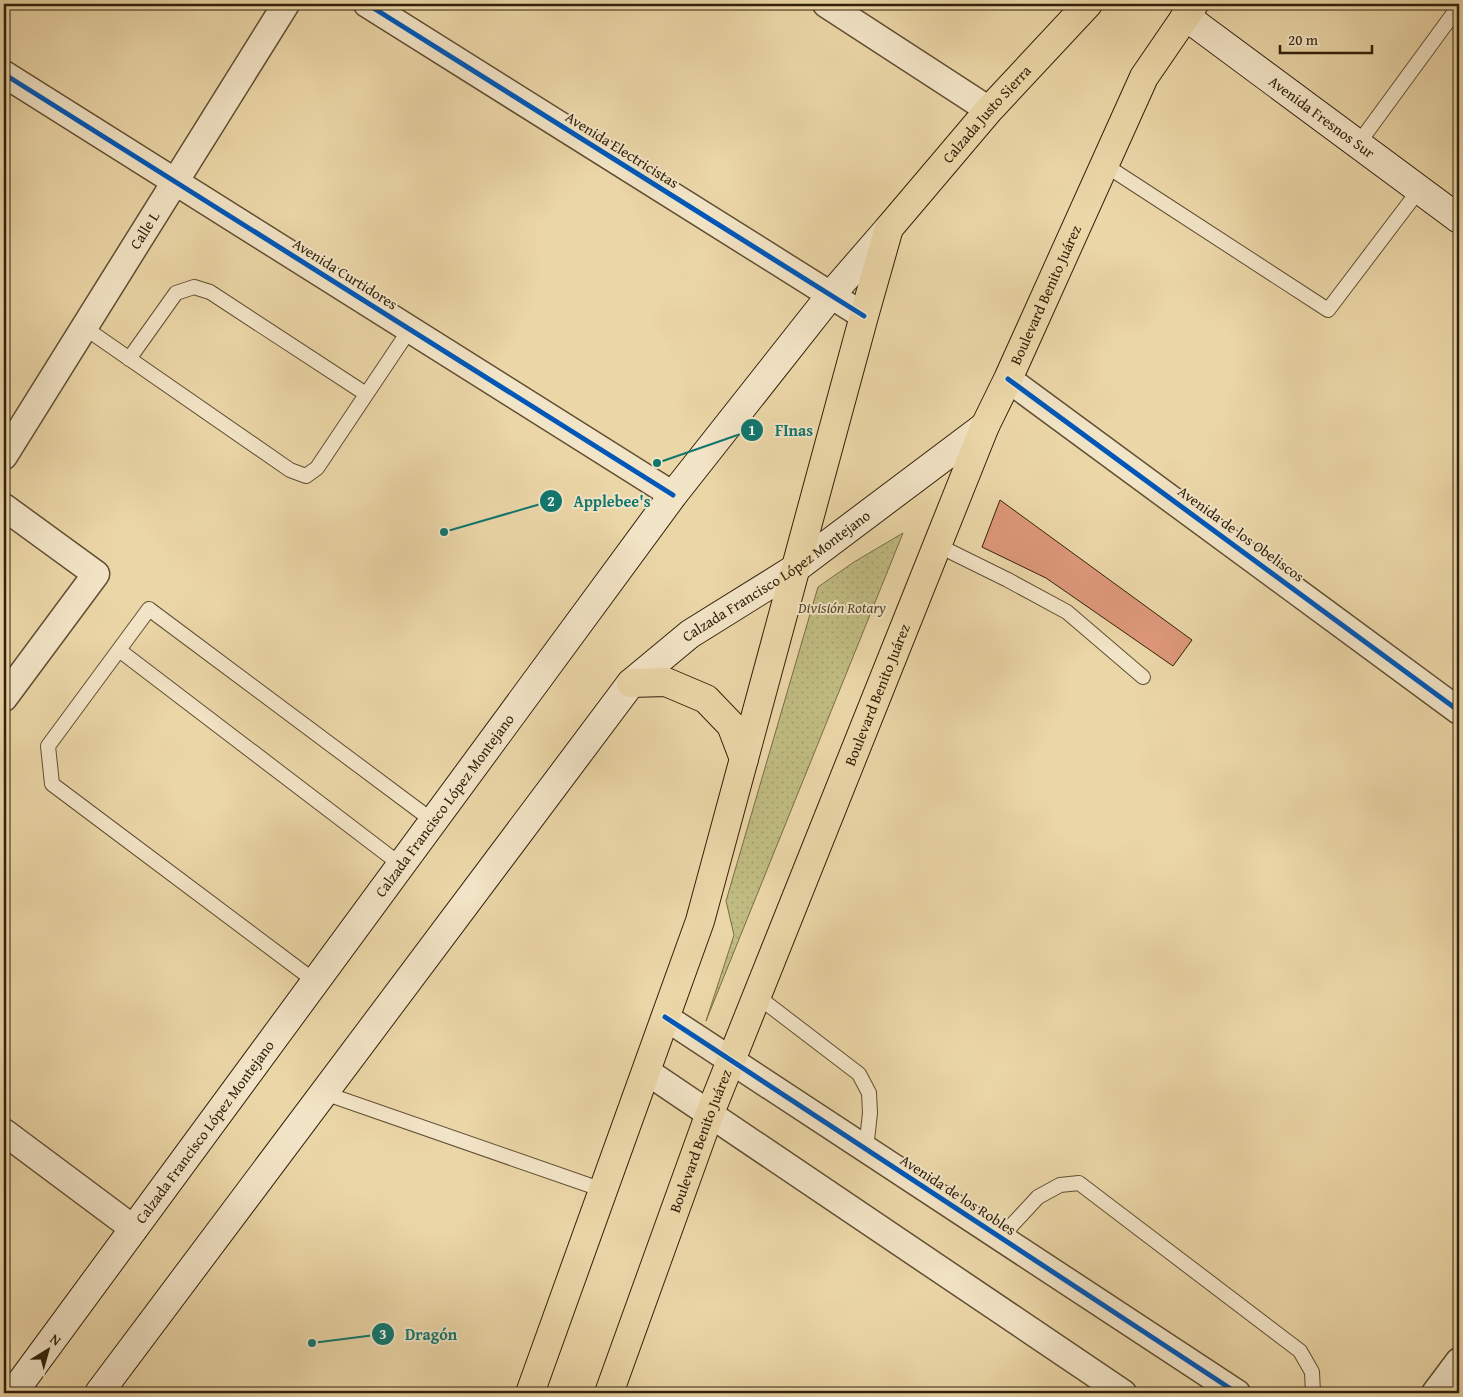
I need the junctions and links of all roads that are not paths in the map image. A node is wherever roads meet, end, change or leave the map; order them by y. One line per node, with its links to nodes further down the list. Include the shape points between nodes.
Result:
1 (286, 4): 11 (street, Calle L)
2 (367, 4): 15 (street, Avenida Electricistas)
3 (826, 4): 8 (street)
4 (1459, 6): 9 (lane)
5 (1079, 7): 8 (main road, Calzada Justo Sierra)
6 (1189, 10): 9 (main road, Avenida Fresnos Sur); 10 (main road, Boulevard Benito Juárez, via 1144,77)
7 (4, 74): 11 (street, Avenida Curtidores)
8 (989, 110): 14 (main road, Calzada Justo Sierra)
9 (1358, 144): 12 (main road, Avenida Fresnos Sur)
10 (1105, 165): 12 (lane, via 1328,310); 20 (main road, Boulevard Benito Juárez)
11 (174, 181): 17 (street, Calle L); 18 (street, Avenida Curtidores)
12 (1419, 190): 13 (main road, Avenida Fresnos Sur)
13 (1459, 219)
14 (889, 228): 15 (main road, Calzada Francisco López Montejano); 16 (main road)
15 (830, 296): 16 (street, Avenida Electricistas); 24 (main road, Calzada Francisco López Montejano)
16 (864, 316): 27 (main road)
17 (85, 328): 19 (lane); 23 (street, Calle L)
18 (410, 329): 21 (lane); 24 (street, Avenida Curtidores)
19 (129, 359): 21 (lane, via 176,293 194,288 210,292); 21 (lane, via 290,470 306,476 316,468)
20 (1008, 379): 22 (main road, Boulevard Benito Juárez); 32 (street, Avenida de los Obeliscos)
21 (366, 394)
22 (985, 426): 26 (main road, Boulevard Benito Juárez); 27 (main road, Calzada Francisco López Montejano)
23 (4, 456)
24 (673, 495): 34 (main road, Calzada Francisco López Montejano)
25 (4, 507): 31 (street, via 96,574)
26 (937, 545): 29 (lane, via 1067,612); 37 (main road, Boulevard Benito Juárez)
27 (796, 568): 30 (main road, Calzada Francisco López Montejano, via 690,634); 33 (main road)
28 (119, 650): 34 (lane, via 149,609); 35 (lane); 36 (lane, via 48,746 52,784)
29 (1143, 677)
30 (631, 683): 33 (main road, via 666,682 706,699 731,725); 41 (main road, Calzada Francisco López Montejano)
31 (4, 698)
32 (1459, 710)
33 (744, 759): 38 (main road, via 700,921)
34 (434, 821): 35 (main road, Calzada Francisco López Montejano)
35 (401, 865): 36 (main road, Calzada Francisco López Montejano)
36 (316, 982): 46 (main road, Calzada Francisco López Montejano)
37 (756, 996): 39 (main road, Boulevard Benito Juárez); 44 (lane, via 859,1074 868,1093 870,1113)
38 (665, 1017): 39 (street, Avenida de los Robles); 40 (main road)
39 (731, 1061): 42 (main road, Boulevard Benito Juárez); 44 (street, Avenida de los Robles)
40 (646, 1071): 42 (street); 45 (main road)
41 (324, 1093): 45 (lane); 50 (main road, Calzada Francisco López Montejano)
42 (710, 1113): 52 (main road, Boulevard Benito Juárez); 53 (street)
43 (4, 1132): 46 (street)
44 (866, 1149): 47 (street, Avenida de los Robles)
45 (603, 1190): 51 (main road)
46 (134, 1229): 49 (main road, Calzada Francisco López Montejano)
47 (1000, 1238): 54 (street, Avenida de los Robles); 55 (lane, via 1038,1197 1060,1185 1078,1183 1300,1352 1312,1372)
48 (1459, 1361): 56 (street)
49 (14, 1393)
50 (99, 1393)
51 (530, 1393)
52 (609, 1393)
53 (1123, 1393)
54 (1237, 1393)
55 (1313, 1393)
56 (1435, 1393)

